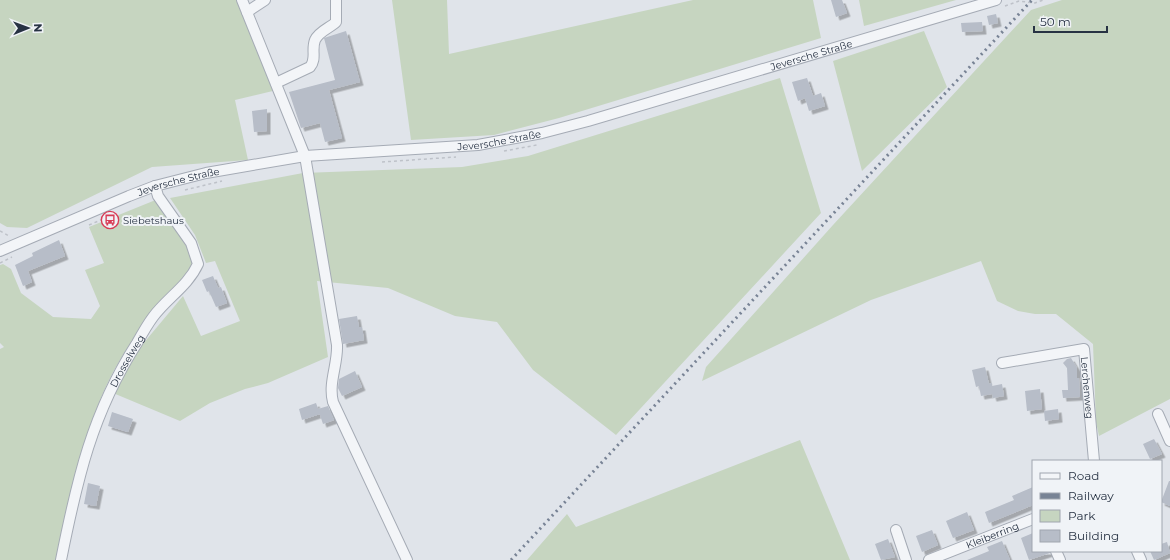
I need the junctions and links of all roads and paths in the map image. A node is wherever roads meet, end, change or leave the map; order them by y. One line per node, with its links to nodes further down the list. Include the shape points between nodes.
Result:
1 (242, 0): 5 (street)
2 (264, 0): 5 (street)
3 (336, 0): 6 (street, via 336,22 315,40 314,63)
4 (996, 0): 7 (street, Jeversche Straße, via 542,133 478,145)
5 (247, 12): 6 (street)
6 (276, 83): 7 (street)
7 (305, 156): 8 (street, Jeversche Straße, via 228,168); 17 (street, via 337,345 338,355 331,394)
8 (155, 186): 9 (street, Jeversche Straße); 16 (street, Drosselweg, via 158,196 191,243 198,264 193,276 154,317 123,364 98,416 79,474)
9 (0, 251)
10 (1002, 363): 13 (street, Lerchenweg, via 1084,349)
11 (1158, 414): 12 (street)
12 (1170, 440)
13 (1094, 460)
14 (1032, 519): 19 (street, Kleiberring)
15 (896, 530): 18 (street)
16 (61, 560)
17 (406, 560)
18 (906, 560)
19 (929, 560)

